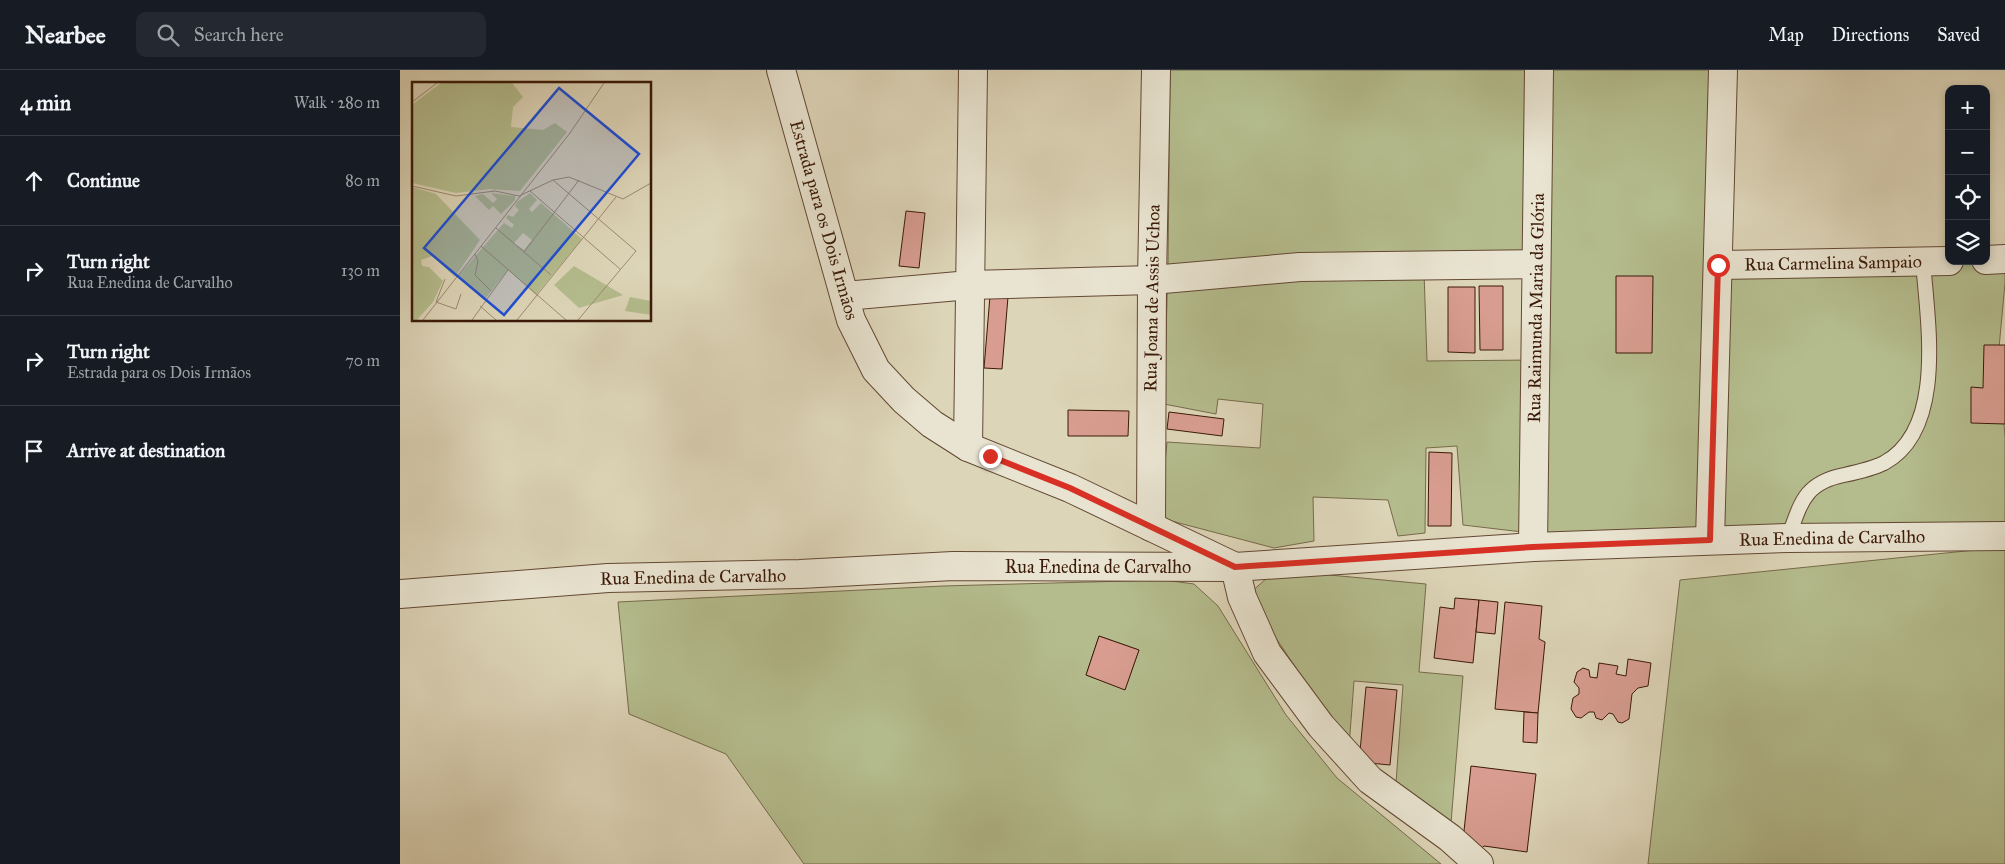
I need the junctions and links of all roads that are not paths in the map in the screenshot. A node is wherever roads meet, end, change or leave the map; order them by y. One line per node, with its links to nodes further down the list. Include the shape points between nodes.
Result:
1 (781, 70): 13 (street, Estrada para os Dois Irmãos)
2 (973, 70): 12 (street)
3 (1156, 70): 11 (street, Rua Joana de Assis Uchoa)
4 (1539, 70): 9 (street, Rua Raimunda Maria da Glória)
5 (1723, 70): 10 (street)
6 (2005, 259): 7 (street)
7 (1990, 260)
8 (1936, 261): 10 (street, Rua Carmelina Sampaio); 17 (lane, via 1925,400 1913,433 1901,451 1884,463 1820,482 1802,503)
9 (1536, 264): 11 (street, via 1300,267); 19 (street, Rua Raimunda Maria da Glória)
10 (1718, 265): 18 (street)
11 (1152, 280): 12 (street); 15 (street, Rua Joana de Assis Uchoa)
12 (970, 285): 13 (street); 14 (street)
13 (845, 296): 14 (street, Estrada para os Dois Irmãos, via 851,320 876,370 932,424)
14 (968, 447): 15 (street, Estrada para os Dois Irmãos, via 1070,488)
15 (1151, 527): 20 (street, Estrada para os Dois Irmãos)
16 (2005, 536): 17 (street, Rua Enedina de Carvalho)
17 (1788, 538): 18 (street, Rua Enedina de Carvalho)
18 (1710, 540): 19 (street, Rua Enedina de Carvalho)
19 (1533, 547): 20 (street, Rua Enedina de Carvalho)
20 (1235, 567): 21 (street, Rua Enedina de Carvalho, via 954,566 800,574 608,578); 22 (street, via 1242,597 1267,653 1321,726 1370,780)
21 (400, 594)
22 (1480, 864)

